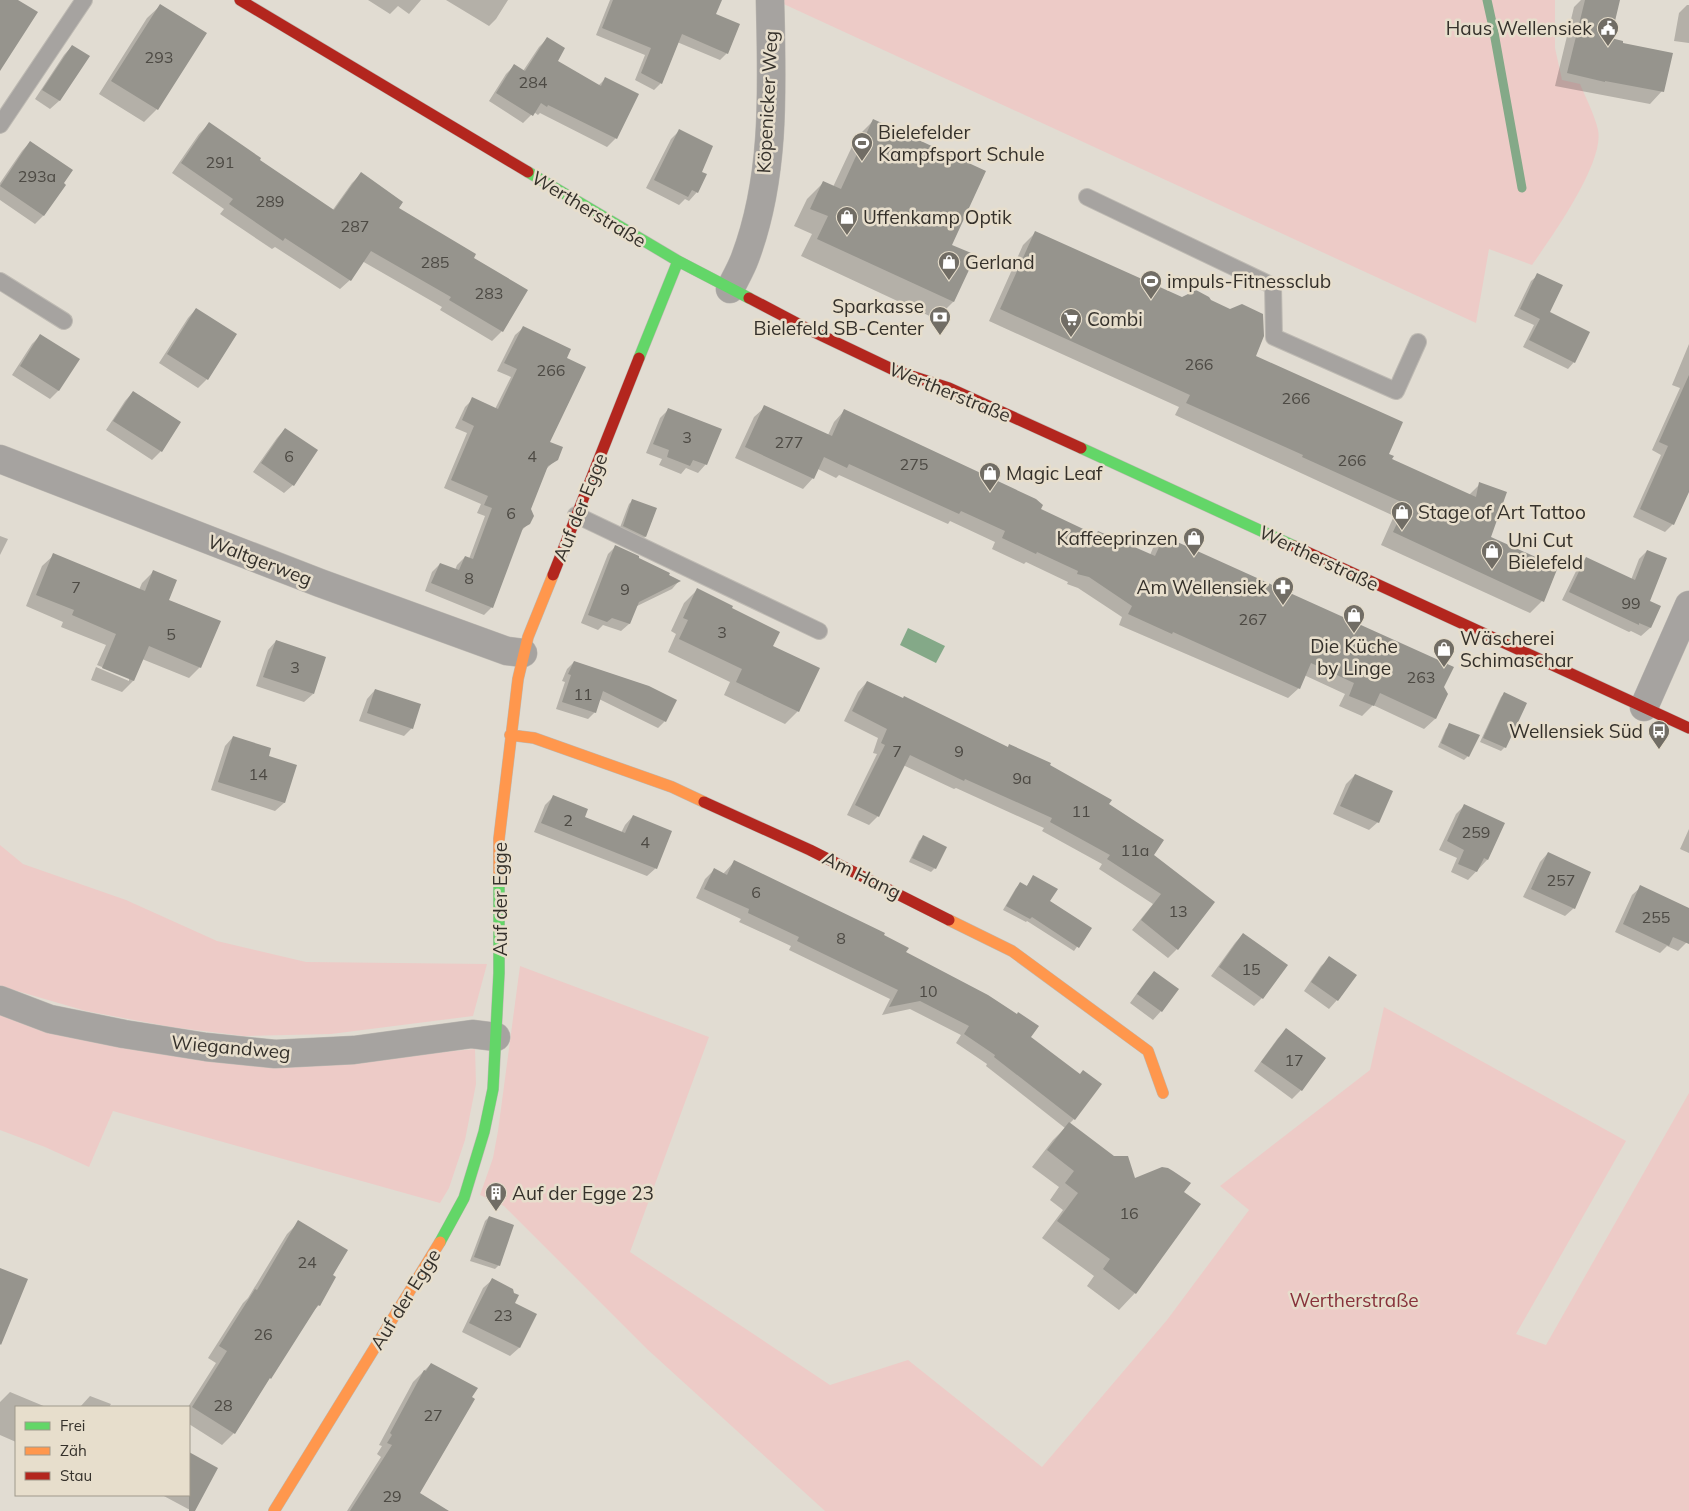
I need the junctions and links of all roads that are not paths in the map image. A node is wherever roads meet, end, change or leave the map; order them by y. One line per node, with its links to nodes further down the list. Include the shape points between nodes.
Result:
1 (84, 0): 4 (lane)
2 (240, 0): 6 (street, Wertherstraße)
3 (770, 0): 8 (street, Köpenicker Weg, via 768,155 753,234 745,260)
4 (0, 125)
5 (1087, 198): 10 (lane, via 1273,286 1274,337 1396,391)
6 (678, 262): 8 (street, Wertherstraße); 12 (street, Auf der Egge)
7 (0, 280): 9 (lane)
8 (730, 289): 16 (street, Wertherstraße, via 896,371 949,388)
9 (64, 321)
10 (1418, 342)
11 (0, 459): 15 (street, Waltgerweg, via 329,586 507,651)
12 (576, 515): 14 (lane); 15 (street, Auf der Egge)
13 (1689, 605): 16 (street)
14 (819, 631)
15 (523, 653): 18 (street, Auf der Egge)
16 (1644, 707): 17 (street, Wertherstraße)
17 (1689, 728)
18 (510, 735): 20 (street, Auf der Egge, via 499,838); 21 (street, Am Hang, via 534,738 672,786 810,850 1012,951 1148,1051)
19 (0, 1000): 20 (street, Wiegandweg, via 50,1019 124,1034 275,1054 354,1050 472,1034)
20 (496, 1038): 22 (street, Auf der Egge, via 493,1088 484,1132 464,1198 430,1259)
21 (1163, 1093)
22 (274, 1511)

